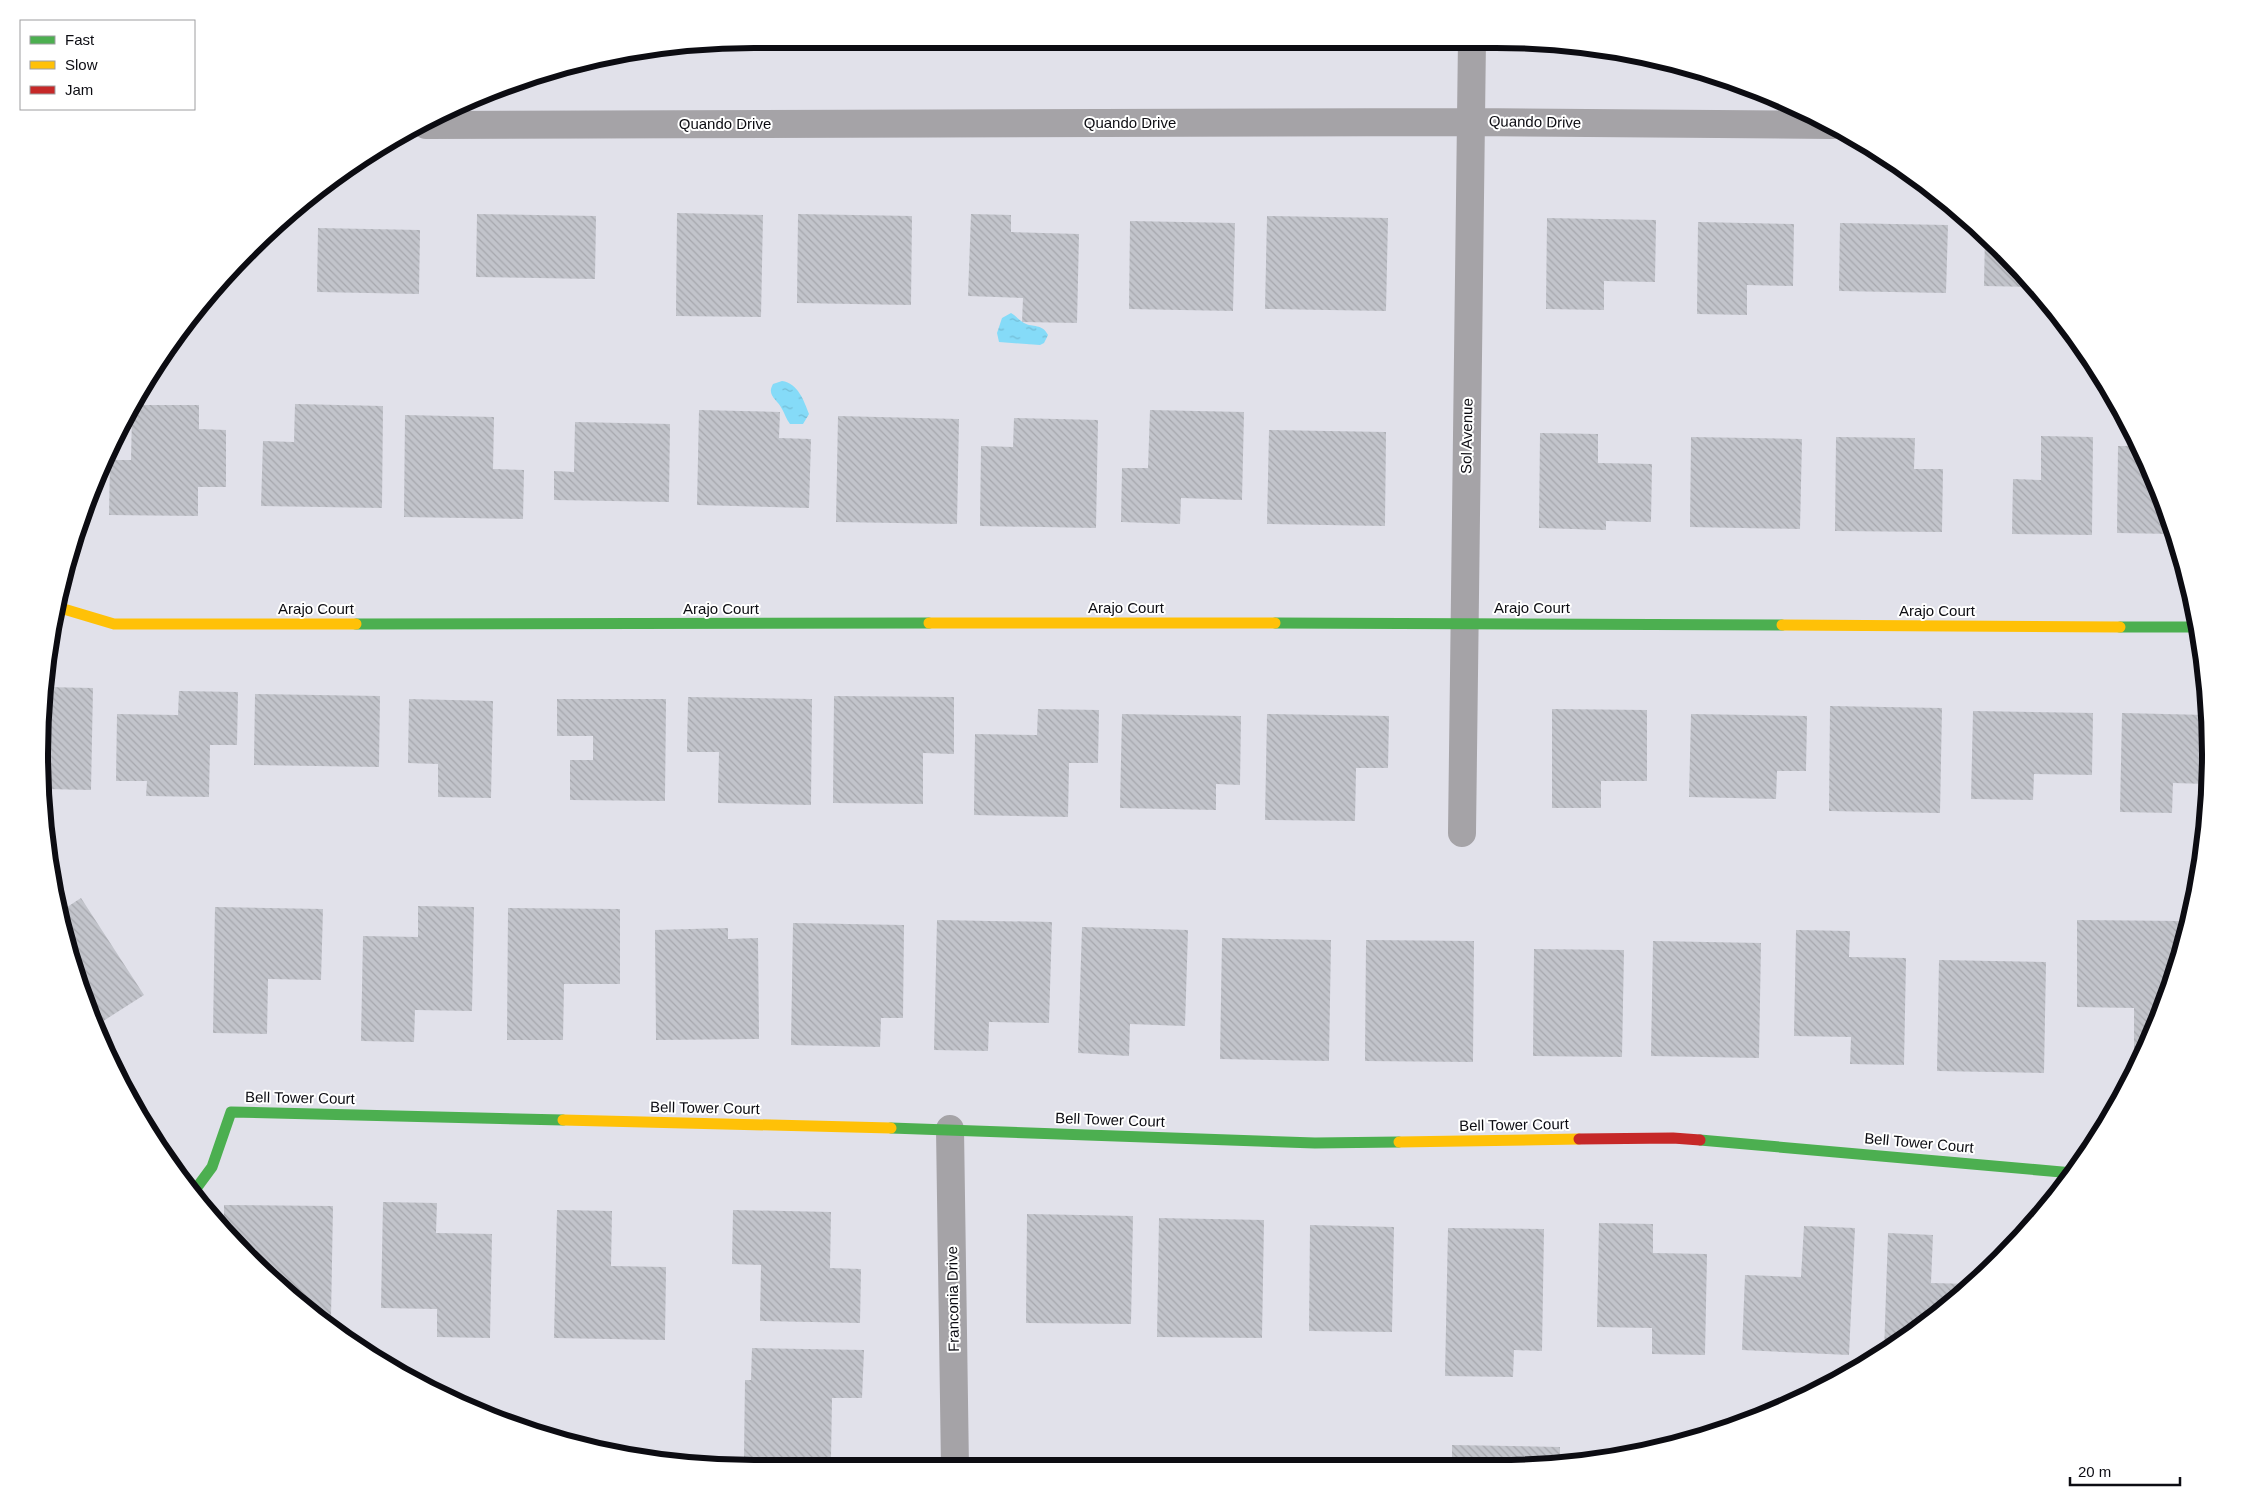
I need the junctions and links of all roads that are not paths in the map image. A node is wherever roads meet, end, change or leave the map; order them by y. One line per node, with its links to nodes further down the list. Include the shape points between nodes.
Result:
1 (1472, 48): 2 (street, Sol Avenue)
2 (1471, 122): 3 (street, Quando Drive); 4 (street, Quando Drive); 6 (street, Sol Avenue)
3 (432, 125)
4 (1818, 125)
5 (63, 609): 6 (street, Arajo Court, via 114,624)
6 (1464, 623): 7 (street, Arajo Court); 8 (street, Sol Avenue)
7 (2191, 627)
8 (1462, 833)
9 (950, 1129): 10 (street, Bell Tower Court, via 1315,1143 1673,1138); 11 (street, Bell Tower Court, via 231,1112 212,1167); 12 (street, Franconia Drive)
10 (2065, 1172)
11 (197, 1188)
12 (955, 1460)

